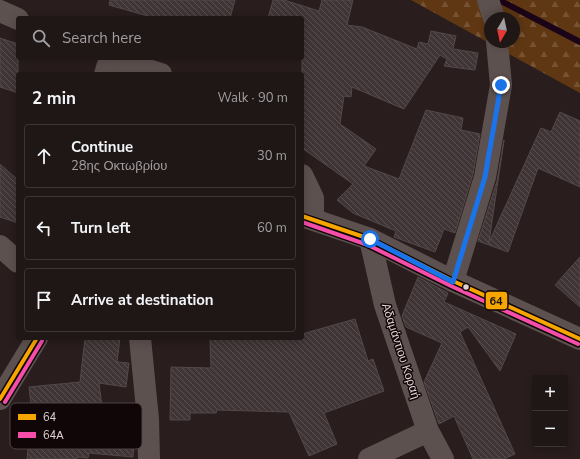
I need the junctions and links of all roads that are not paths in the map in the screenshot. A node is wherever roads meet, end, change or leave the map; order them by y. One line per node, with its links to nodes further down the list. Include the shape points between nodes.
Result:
1 (488, 0): 3 (street)
2 (0, 11): 4 (street)
3 (492, 12)
4 (16, 18)
5 (498, 48): 15 (street, via 501,85 485,177)
6 (109, 60): 8 (street)
7 (116, 60): 9 (street)
8 (106, 72)
9 (155, 72)
10 (304, 178): 11 (street, via 313,198)
11 (307, 217): 12 (street)
12 (370, 239): 15 (street); 20 (street, Αδαμάντιου Κοραή, via 385,305)
13 (0, 246): 14 (street)
14 (16, 260)
15 (453, 282): 18 (street)
16 (36, 340): 19 (street)
17 (140, 340): 21 (street)
18 (580, 340)
19 (0, 399)
20 (428, 431): 22 (street); 23 (street, Αδαμάντιου Κοραή)
21 (149, 459)
22 (370, 459)
23 (443, 459)

